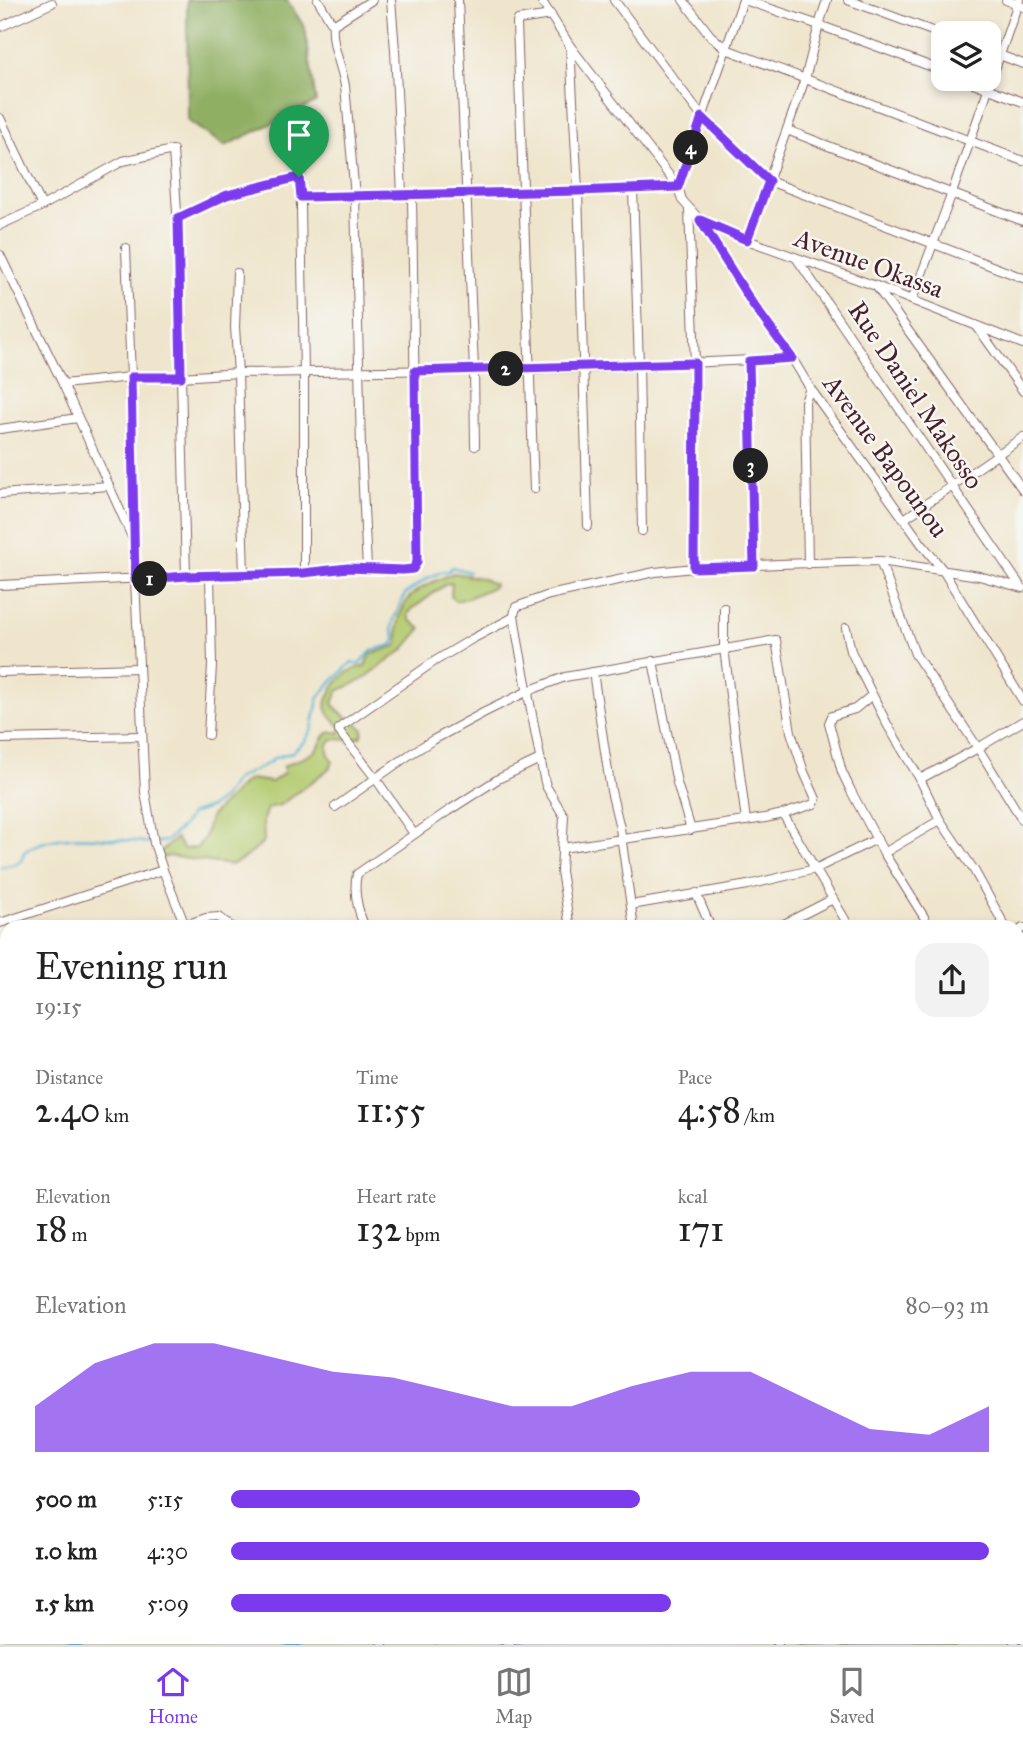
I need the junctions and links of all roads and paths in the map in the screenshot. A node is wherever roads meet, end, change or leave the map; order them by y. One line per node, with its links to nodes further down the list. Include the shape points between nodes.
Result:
1 (318, 0): 15 (street)
2 (372, 0): 15 (street)
3 (391, 0): 43 (street)
4 (458, 0): 40 (street)
5 (541, 0): 14 (street, Avenue Bapounou)
6 (614, 0): 29 (street)
7 (683, 0): 20 (street)
8 (743, 0): 16 (street); 20 (street)
9 (827, 0): 16 (street)
10 (848, 0): 18 (street)
11 (1006, 0): 13 (street)
12 (52, 3): 17 (street)
13 (1020, 4): 21 (street)
14 (551, 15): 19 (street, Avenue Bapounou); 41 (street, via 517,23)
15 (333, 25): 44 (street, via 345,86)
16 (819, 25): 24 (street); 25 (street)
17 (0, 27)
18 (931, 31)
19 (570, 46): 37 (street, Avenue Bapounou); 39 (street)
20 (726, 49): 25 (street); 29 (street)
21 (1001, 52)
22 (1001, 55): 23 (street)
23 (1023, 64)
24 (931, 67)
25 (805, 79): 32 (street); 33 (street)
26 (987, 91): 33 (street)
27 (996, 91): 28 (street)
28 (1023, 102)
29 (702, 117): 36 (street); 37 (street)
30 (0, 118): 46 (street)
31 (297, 129): 35 (street)
32 (788, 130): 36 (street); 42 (street)
33 (970, 140): 34 (street); 42 (street)
34 (1023, 161)
35 (299, 177): 45 (street); 48 (street, via 227,195)
36 (769, 181): 52 (street); 53 (street)
37 (678, 187): 38 (street); 47 (street, Avenue Bapounou)
38 (633, 189): 39 (street); 66 (street)
39 (578, 191): 41 (street); 67 (street)
40 (466, 193): 41 (street); 43 (street); 68 (street)
41 (523, 193): 69 (street)
42 (952, 193): 50 (street); 53 (street)
43 (407, 194): 44 (street); 70 (street)
44 (355, 196): 45 (street); 71 (street)
45 (301, 197): 73 (street)
46 (42, 206): 48 (street, via 123,161 173,150); 51 (street)
47 (689, 209): 49 (street, Avenue Bapounou); 65 (street)
48 (178, 218): 75 (street)
49 (700, 220): 52 (street, Avenue Okassa); 63 (street, Avenue Bapounou)
50 (1023, 220)
51 (0, 225)
52 (747, 240): 56 (street, Avenue Okassa)
53 (933, 245): 58 (street); 60 (street)
54 (127, 248): 74 (street)
55 (0, 255): 76 (street)
56 (797, 259): 59 (street, Avenue Okassa); 85 (street, Rue Daniel Makosso)
57 (237, 273): 72 (street)
58 (1023, 278)
59 (876, 286): 60 (street, Avenue Okassa); 83 (street)
60 (912, 300): 61 (street, Avenue Okassa)
61 (975, 324): 62 (street, Avenue Okassa); 78 (street)
62 (1023, 344)
63 (792, 358): 64 (street); 77 (street, Avenue Bapounou)
64 (749, 361): 65 (street); 95 (street)
65 (695, 363): 66 (street); 97 (street)
66 (639, 365): 67 (street); 91 (street)
67 (584, 368): 69 (street); 90 (street)
68 (474, 369): 69 (street); 70 (street); 82 (street)
69 (529, 369): 86 (street)
70 (415, 371): 71 (street); 96 (street, via 417,562 413,569)
71 (359, 372): 73 (street); 96 (street)
72 (237, 373): 73 (street); 75 (street); 101 (street)
73 (304, 373): 99 (street)
74 (131, 377): 75 (street); 76 (street); 92 (street)
75 (181, 377): 102 (street)
76 (63, 384): 79 (street)
77 (810, 388): 89 (street, Avenue Bapounou); 94 (street, via 805,401)
78 (1023, 391)
79 (78, 418): 80 (street); 84 (street)
80 (0, 429)
81 (1023, 437): 83 (street)
82 (475, 446)
83 (998, 454): 85 (street); 87 (street)
84 (108, 486): 88 (street); 92 (street)
85 (952, 486): 89 (street); 105 (street, Rue Daniel Makosso)
86 (534, 489)
87 (1023, 490)
88 (0, 494)
89 (904, 519): 98 (street, Avenue Bapounou)
90 (588, 526)
91 (642, 531)
92 (135, 545): 103 (street)
93 (880, 561): 94 (street); 98 (street); 121 (street, via 915,654)
94 (808, 564): 95 (street)
95 (754, 566): 97 (street)
96 (367, 568): 99 (street)
97 (694, 568): 107 (street, via 549,595 516,607)
98 (943, 569): 105 (street); 116 (street, Avenue Bapounou)
99 (303, 573): 101 (street)
100 (210, 575): 101 (street); 102 (street); 118 (street)
101 (244, 575)
102 (186, 576): 103 (street)
103 (135, 580): 104 (street); 111 (street)
104 (0, 585)
105 (1023, 588)
106 (724, 608): 109 (street)
107 (514, 617): 114 (street); 123 (street, via 435,661 339,728)
108 (846, 628): 115 (street, via 851,651)
109 (724, 648): 110 (street); 126 (street, via 776,640 791,732 816,800); 128 (street)
110 (653, 661): 113 (street); 130 (street)
111 (138, 668): 112 (street); 119 (street)
112 (0, 672)
113 (593, 672): 114 (street); 133 (street)
114 (528, 691): 122 (street); 123 (street, via 433,740)
115 (872, 695): 124 (street); 132 (street, via 855,709 832,716 829,723 842,772)
116 (1023, 701)
117 (1023, 721): 121 (street)
118 (208, 735)
119 (141, 736): 120 (street); 137 (street, via 147,805)
120 (0, 739)
121 (978, 748): 124 (street); 129 (street)
122 (540, 759): 131 (street, via 498,779); 134 (street, via 546,786 564,816)
123 (376, 779): 125 (street); 131 (street)
124 (920, 779): 127 (street)
125 (335, 807)
126 (783, 814): 128 (street); 136 (street)
127 (940, 820): 135 (street); 152 (street)
128 (746, 821): 130 (street)
129 (1023, 821)
130 (691, 830): 133 (street)
131 (414, 834): 146 (street, via 357,874)
132 (877, 839): 135 (street); 136 (street)
133 (622, 840): 134 (street); 140 (street)
134 (562, 848): 147 (street)
135 (884, 853): 141 (street)
136 (815, 869): 138 (street); 139 (street)
137 (163, 870): 142 (street); 143 (street)
138 (696, 893): 140 (street); 149 (street)
139 (833, 899): 150 (street); 151 (street)
140 (631, 905): 148 (street)
141 (924, 917)
142 (9, 920)
143 (180, 920)
144 (201, 920): 145 (street)
145 (223, 920)
146 (363, 920)
147 (569, 920)
148 (633, 920)
149 (708, 920)
150 (792, 920)
151 (845, 920)
152 (1002, 920)

